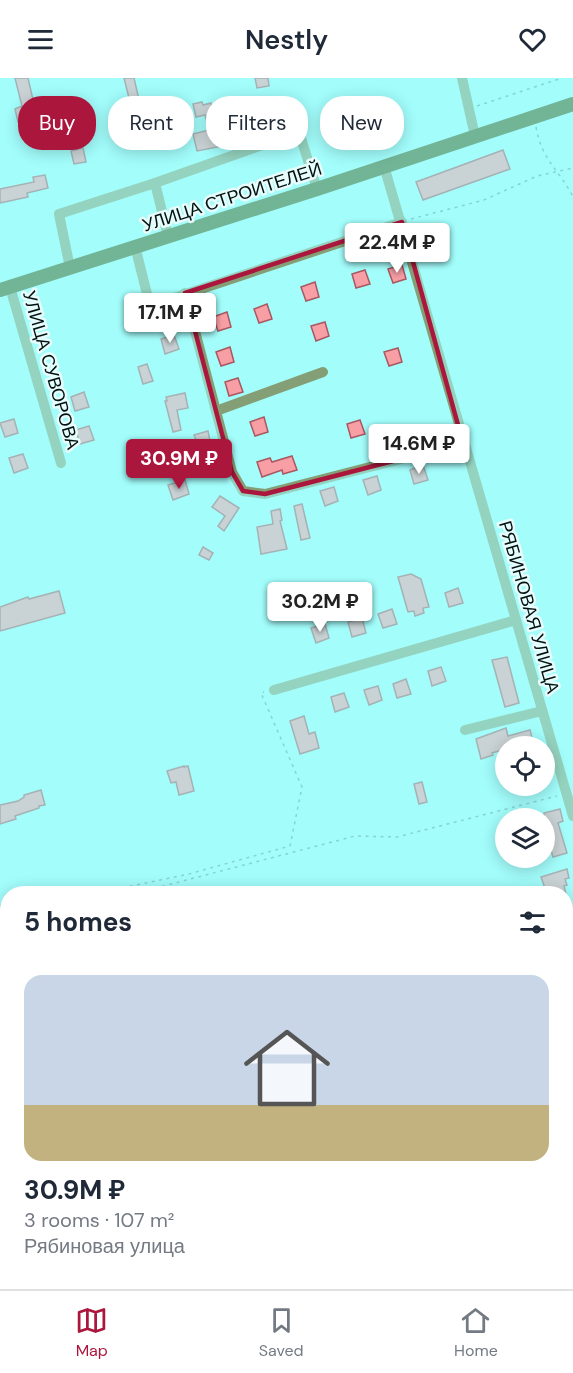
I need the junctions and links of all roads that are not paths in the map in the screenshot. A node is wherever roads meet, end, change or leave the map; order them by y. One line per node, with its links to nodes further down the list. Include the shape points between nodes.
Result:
1 (462, 78): 3 (street)
2 (573, 104): 3 (main road, УЛИЦА СТРОИТЕЛЕЙ)
3 (474, 136): 4 (main road, УЛИЦА СТРОИТЕЛЕЙ)
4 (384, 166): 6 (main road, УЛИЦА СТРОИТЕЛЕЙ); 7 (street, РЯБИНОВАЯ УЛИЦА)
5 (155, 183): 6 (street, via 298,132); 8 (street); 10 (street, via 59,214)
6 (317, 189): 8 (main road, УЛИЦА СТРОИТЕЛЕЙ)
7 (402, 222): 12 (street); 15 (street, РЯБИНОВАЯ УЛИЦА)
8 (168, 236): 9 (main road, УЛИЦА СТРОИТЕЛЕЙ)
9 (135, 246): 10 (main road, УЛИЦА СТРОИТЕЛЕЙ); 12 (street, via 150,306)
10 (70, 268): 11 (main road, УЛИЦА СТРОИТЕЛЕЙ)
11 (5, 289): 16 (street, УЛИЦА СУВОРОВА)
12 (185, 294): 14 (street)
13 (323, 372): 14 (street)
14 (216, 411): 15 (street, via 232,472 243,491 265,494)
15 (463, 443): 17 (street, РЯБИНОВАЯ УЛИЦА)
16 (61, 463)
17 (516, 620): 18 (street); 19 (street, РЯБИНОВАЯ УЛИЦА)
18 (274, 690)
19 (542, 711): 20 (street); 21 (street, РЯБИНОВАЯ УЛИЦА)
20 (465, 730)
21 (573, 816)

